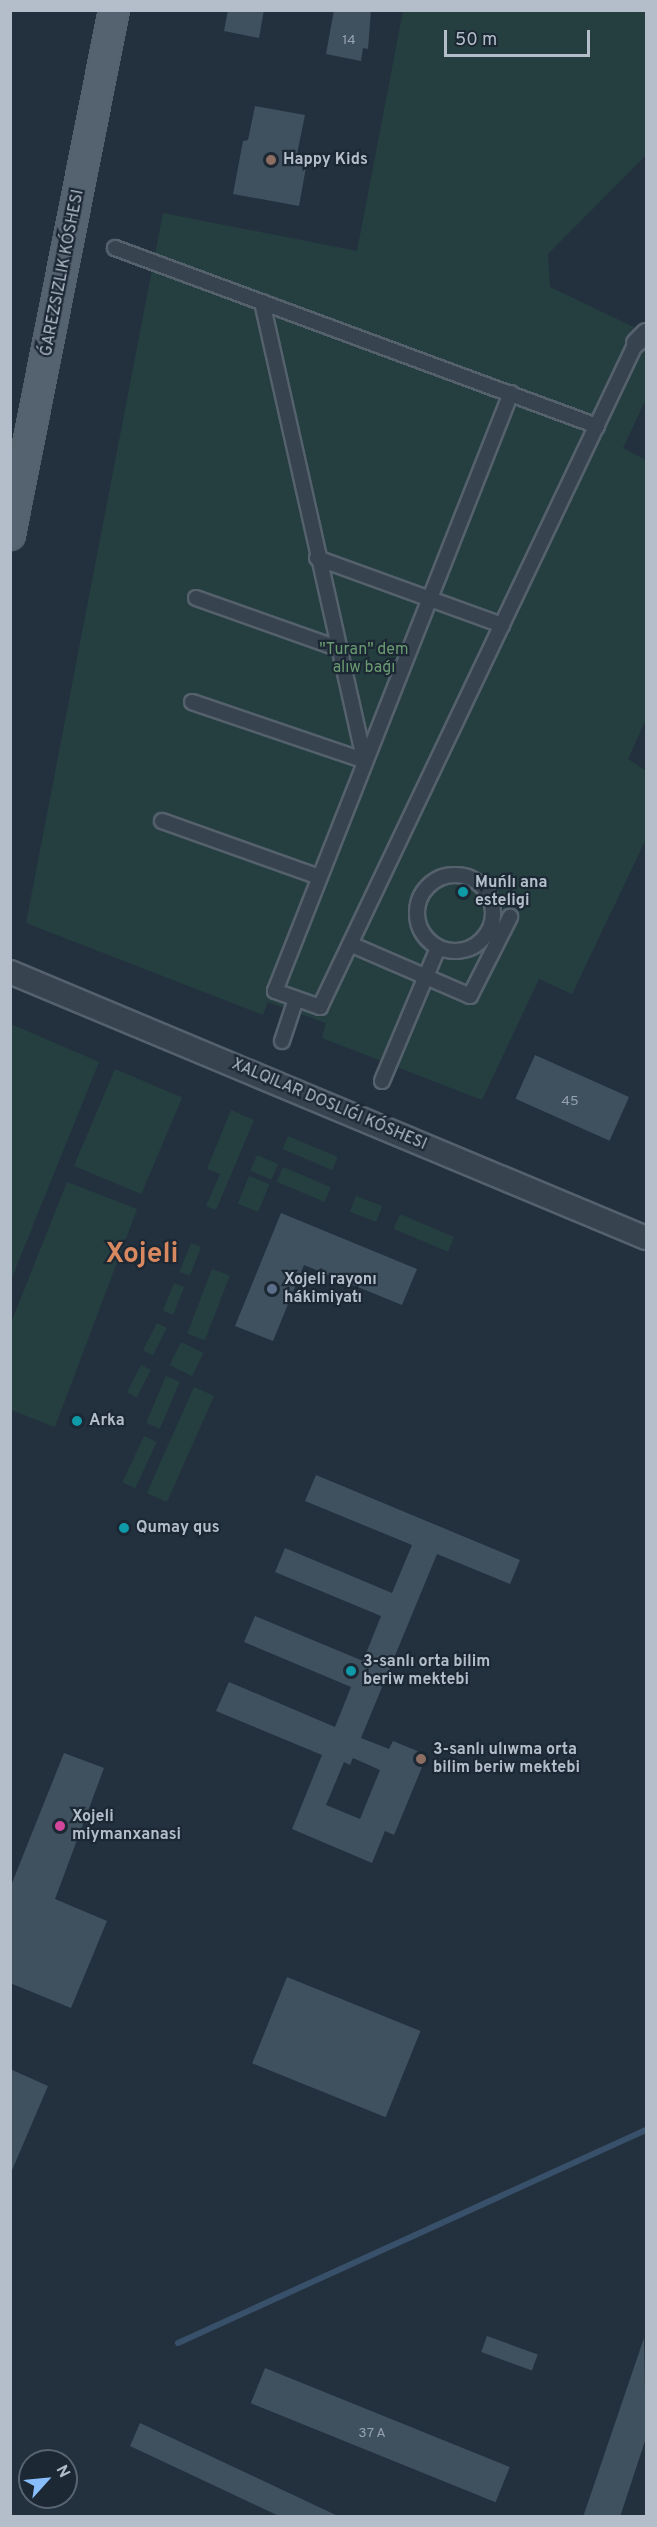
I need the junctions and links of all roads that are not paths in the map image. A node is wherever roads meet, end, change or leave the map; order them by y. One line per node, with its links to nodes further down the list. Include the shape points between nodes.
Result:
1 (114, 10): 7 (main road, ǴAREZSIZLIK KÓSHESI)
2 (115, 248): 3 (street)
3 (262, 302): 5 (street); 8 (street)
4 (641, 338): 6 (street)
5 (511, 393): 6 (street); 10 (street)
6 (597, 426): 11 (street)
7 (10, 535)
8 (317, 558): 10 (street); 12 (street)
9 (196, 597): 12 (street)
10 (430, 598): 11 (street); 14 (street)
11 (502, 625): 19 (street)
12 (337, 648): 14 (street)
13 (192, 702): 14 (street)
14 (365, 760): 16 (street)
15 (162, 821): 16 (street)
16 (319, 877): 22 (street, via 275,991)
17 (510, 917): 18 (street)
18 (496, 931): 19 (street, via 470,996); 20 (street, via 474,946 456,951); 20 (street, via 486,891 465,876 439,878 428,885 417,907 421,931)
19 (350, 944): 22 (street, via 320,1007)
20 (438, 948): 24 (street)
21 (10, 972): 25 (street)
22 (296, 999): 23 (street)
23 (282, 1041)
24 (382, 1081)
25 (646, 1238)

